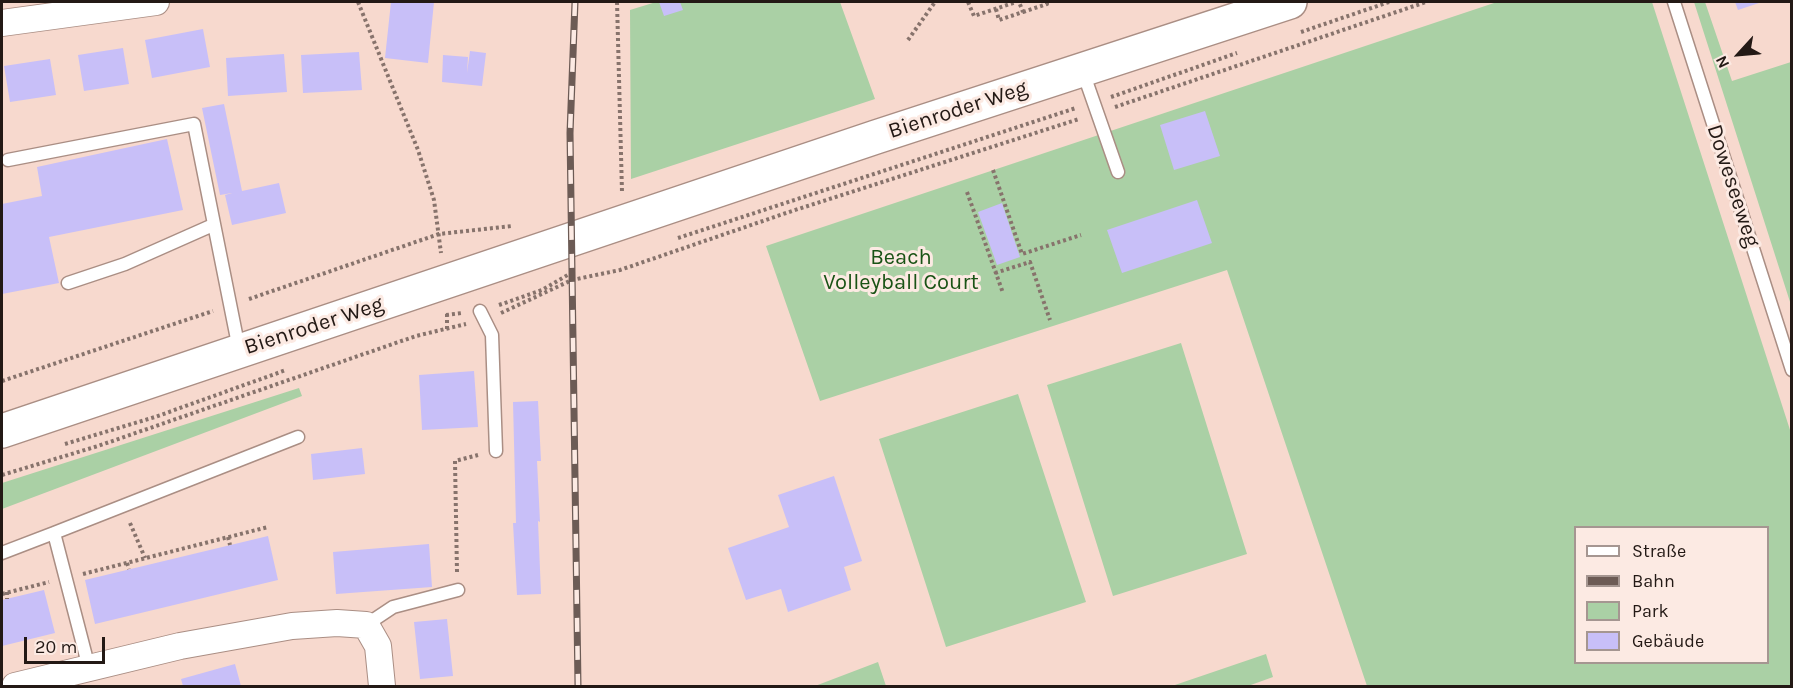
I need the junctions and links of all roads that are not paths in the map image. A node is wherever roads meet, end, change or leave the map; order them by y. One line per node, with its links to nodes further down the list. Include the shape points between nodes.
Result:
1 (156, 2): 4 (street)
2 (1290, 2): 5 (main road, Bienroder Weg)
3 (1674, 2): 12 (lane, Doweseeweg)
4 (2, 23)
5 (1083, 70): 7 (lane); 11 (main road, Bienroder Weg)
6 (8, 160): 8 (lane, via 194,124)
7 (1118, 172)
8 (213, 225): 9 (lane, via 125,264); 11 (lane)
9 (68, 283)
10 (481, 315): 15 (lane, via 492,335)
11 (239, 351): 13 (main road, Bienroder Weg)
12 (1791, 370)
13 (2, 431)
14 (298, 436): 16 (lane)
15 (496, 451)
16 (54, 533): 17 (lane); 20 (lane)
17 (2, 554)
18 (458, 590): 19 (lane, via 393,607)
19 (366, 625): 20 (street, via 292,626); 22 (street, via 378,646)
20 (88, 668): 21 (street)
21 (15, 687)
22 (382, 687)

